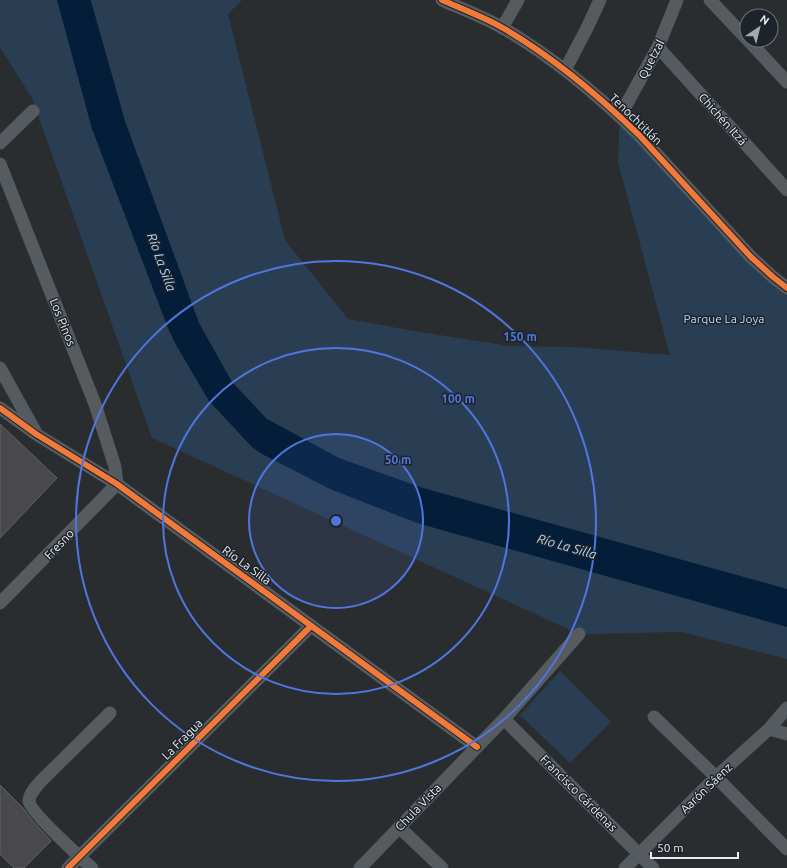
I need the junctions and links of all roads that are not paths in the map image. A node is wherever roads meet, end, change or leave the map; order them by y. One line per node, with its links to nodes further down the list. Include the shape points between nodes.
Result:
1 (442, 0): 6 (street, Tenochtitlán)
2 (518, 0): 6 (street)
3 (600, 0): 10 (street)
4 (677, 0): 8 (street, Quetzal)
5 (710, 0): 7 (street)
6 (502, 28): 10 (street, Tenochtitlán)
7 (739, 31)
8 (658, 47): 13 (street, Quetzal); 16 (street, Chichén Itzá)
9 (755, 48): 11 (street)
10 (565, 70): 13 (street, Tenochtitlán)
11 (787, 82)
12 (33, 111): 14 (street)
13 (620, 116): 17 (street, Tenochtitlán, via 751,257)
14 (0, 143)
15 (0, 164): 21 (street, Los Pinos, via 95,404 115,467)
16 (787, 190)
17 (787, 288)
18 (0, 368): 20 (street)
19 (0, 408): 20 (street, Río La Silla)
20 (36, 434): 21 (street, Río La Silla)
21 (117, 484): 22 (street, Fresno); 23 (street, Río La Silla)
22 (0, 603)
23 (311, 626): 31 (street, Río La Silla); 36 (street, La Fragua)
24 (579, 634): 28 (street)
25 (787, 708): 29 (street, Aarón Sáenz)
26 (110, 713): 36 (street, via 40,782 29,799 38,815)
27 (654, 717): 32 (street)
28 (504, 719): 31 (street); 35 (street, Francisco Cárdenas)
29 (769, 729): 30 (street); 32 (street, Aarón Sáenz)
30 (787, 734)
31 (478, 747): 33 (street, Chula Vista)
32 (716, 777): 34 (street); 35 (street, Aarón Sáenz)
33 (399, 826): 39 (street, Chula Vista); 40 (street)
34 (787, 849)
35 (639, 854): 41 (street, Aarón Sáenz); 42 (street, Francisco Cárdenas)
36 (80, 857): 37 (street, La Fragua); 38 (street)
37 (68, 868)
38 (92, 868)
39 (360, 868)
40 (442, 868)
41 (625, 868)
42 (653, 868)

